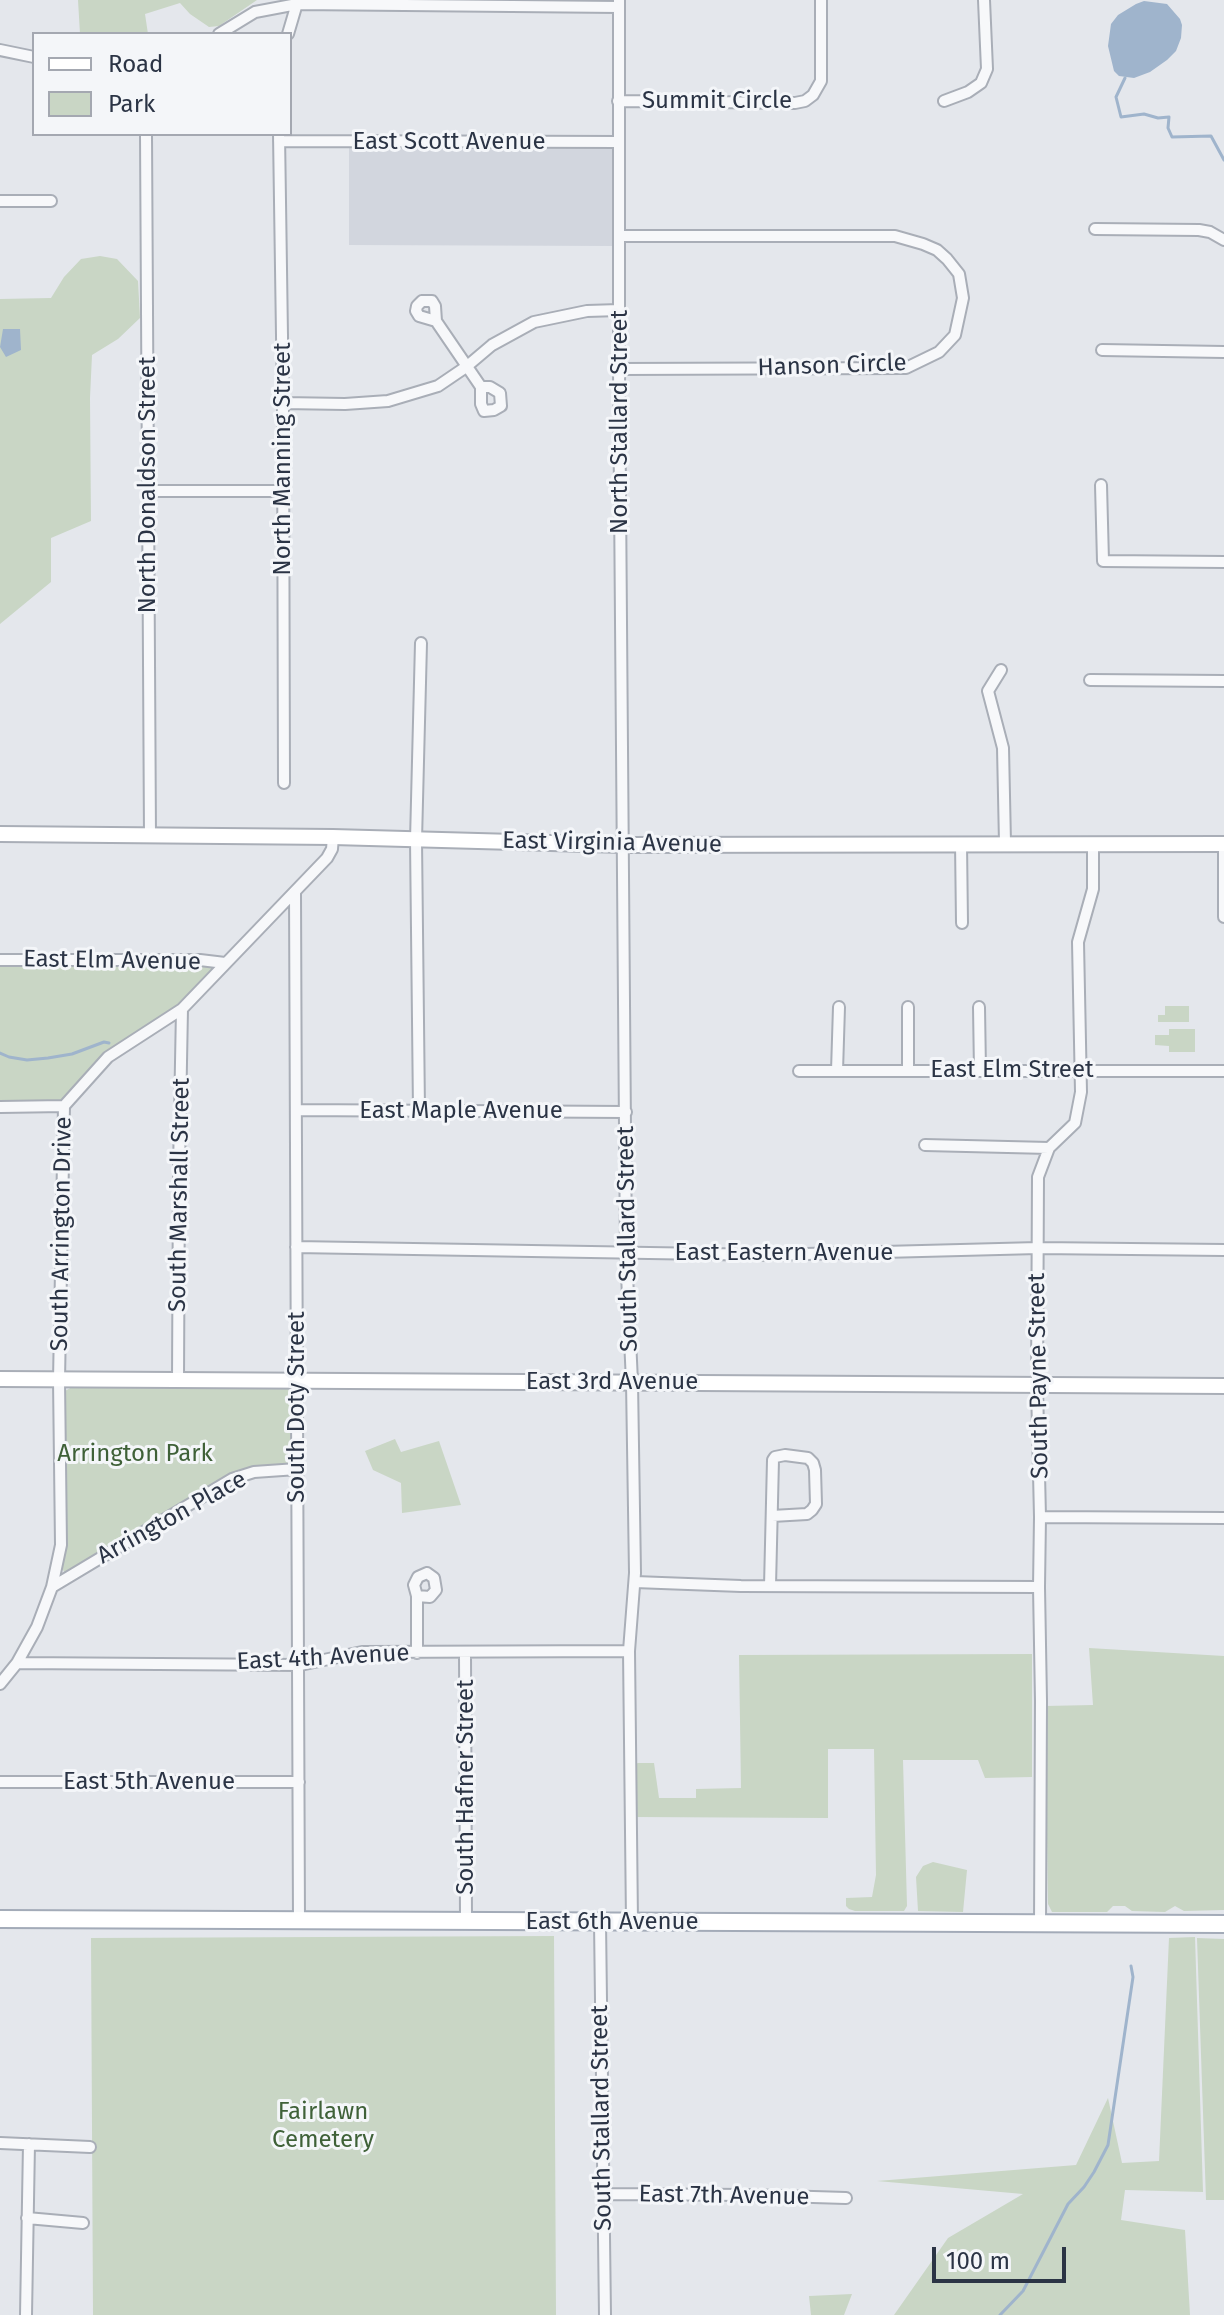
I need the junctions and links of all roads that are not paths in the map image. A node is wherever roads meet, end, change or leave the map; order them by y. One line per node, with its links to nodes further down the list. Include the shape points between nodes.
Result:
1 (821, 0): 10 (street, Summit Circle, via 821,81 805,101)
2 (984, 0): 11 (street, via 987,69 981,83)
3 (297, 2): 4 (street); 6 (street, via 255,12); 7 (street)
4 (461, 3): 5 (street)
5 (619, 3): 10 (street, North Stallard Street)
6 (222, 32)
7 (289, 32)
8 (0, 50): 9 (street)
9 (32, 57)
10 (618, 101): 14 (street, North Stallard Street)
11 (944, 101)
12 (146, 136): 29 (street, North Donaldson Street)
13 (279, 138): 14 (street, East Scott Avenue); 27 (street, North Manning Street)
14 (619, 142): 18 (street, North Stallard Street)
15 (0, 201): 16 (street)
16 (51, 201)
17 (1095, 229): 19 (street, via 1199,230)
18 (619, 236): 20 (street, North Stallard Street); 25 (street, Hanson Circle, via 895,236 937,250 947,259 959,274 963,298 955,335 939,352 906,368)
19 (1223, 238)
20 (619, 310): 24 (street, via 534,322); 25 (street, North Stallard Street)
21 (436, 321): 24 (street)
22 (1102, 350): 23 (street)
23 (1224, 352)
24 (466, 367): 26 (street); 27 (street, via 438,386 388,401)
25 (619, 369): 45 (street, North Stallard Street)
26 (481, 387)
27 (283, 403): 30 (street, North Manning Street)
28 (1101, 485): 31 (street, via 1103,561)
29 (149, 491): 30 (street); 38 (street, North Donaldson Street)
30 (283, 491): 36 (street, North Manning Street)
31 (1224, 562)
32 (421, 643): 40 (street)
33 (1001, 670): 42 (street, via 988,691 1003,748)
34 (1090, 680): 35 (street)
35 (1224, 681)
36 (284, 783)
37 (0, 834): 38 (street, East Virginia Avenue)
38 (150, 836): 39 (street, East Virginia Avenue)
39 (333, 837): 40 (street, East Virginia Avenue); 46 (street, South Arrington Drive, via 327,858)
40 (416, 840): 45 (street, East Virginia Avenue); 64 (street)
41 (961, 843): 42 (street, East Virginia Avenue); 45 (street, East Virginia Avenue); 48 (street)
42 (1005, 843): 43 (street, East Virginia Avenue)
43 (1093, 843): 44 (street, East Virginia Avenue); 55 (street, South Payne Street, via 1093,889 1078,942)
44 (1224, 844): 47 (street)
45 (623, 845): 65 (street, South Stallard Street)
46 (295, 893): 50 (street, South Arrington Drive); 63 (street, South Doty Street)
47 (1224, 917)
48 (962, 923)
49 (0, 960): 50 (street, East Elm Avenue)
50 (225, 963): 54 (street, South Arrington Drive)
51 (839, 1007): 57 (street)
52 (908, 1007): 58 (street)
53 (979, 1007): 59 (street)
54 (182, 1009): 61 (street, South Arrington Drive, via 108,1057); 74 (street, South Marshall Street)
55 (1080, 1070): 59 (street, East Elm Street); 60 (street, East Elm Street); 67 (street, South Payne Street, via 1075,1123)
56 (799, 1071): 57 (street, East Elm Street)
57 (837, 1071): 58 (street, East Elm Street)
58 (908, 1071): 59 (street, East Elm Street)
59 (980, 1071)
60 (1224, 1071)
61 (64, 1106): 62 (street); 73 (street, South Arrington Drive)
62 (0, 1107)
63 (296, 1110): 64 (street, East Maple Avenue); 68 (street, South Doty Street)
64 (419, 1111): 65 (street, East Maple Avenue)
65 (626, 1112): 71 (street, South Stallard Street)
66 (925, 1145): 67 (street)
67 (1049, 1148): 69 (street, South Payne Street, via 1038,1177)
68 (296, 1247): 71 (street, East Eastern Avenue); 75 (street, South Doty Street)
69 (1038, 1248): 70 (street, East Eastern Avenue); 71 (street, East Eastern Avenue); 77 (street, South Payne Street)
70 (1224, 1250)
71 (626, 1253): 76 (street, South Stallard Street)
72 (0, 1379): 73 (street, East 3rd Avenue)
73 (59, 1380): 74 (street, East 3rd Avenue); 85 (street, South Arrington Drive, via 61,1545)
74 (178, 1380): 75 (street, East 3rd Avenue)
75 (296, 1380): 76 (street, East 3rd Avenue); 79 (street, South Doty Street)
76 (632, 1382): 77 (street, East 3rd Avenue); 83 (street, South Stallard Street)
77 (1037, 1386): 78 (street, East 3rd Avenue); 81 (street, South Payne Street)
78 (1224, 1386)
79 (297, 1469): 85 (street, Arrington Place, via 232,1479); 92 (street, South Doty Street)
80 (772, 1516): 80 (street, via 775,1457 808,1458 815,1470 816,1504 807,1514); 84 (street)
81 (1040, 1517): 82 (street); 86 (street, South Payne Street)
82 (1224, 1518)
83 (635, 1582): 84 (street); 88 (street, South Stallard Street)
84 (770, 1586): 86 (street)
85 (52, 1587): 91 (street, South Arrington Drive)
86 (1039, 1587): 101 (street, South Payne Street)
87 (417, 1596): 90 (street)
88 (629, 1651): 89 (street, East 4th Avenue); 100 (street, South Stallard Street)
89 (465, 1652): 90 (street, East 4th Avenue); 98 (street, South Hafner Street)
90 (417, 1653): 92 (street, East 4th Avenue, via 362,1652)
91 (17, 1663): 92 (street, East 4th Avenue); 93 (street, South Arrington Drive)
92 (300, 1665): 95 (street, South Doty Street)
93 (0, 1684)
94 (0, 1782): 95 (street, East 5th Avenue)
95 (299, 1782): 97 (street, South Doty Street)
96 (0, 1919): 97 (main road, East 6th Avenue)
97 (299, 1921): 98 (main road, East 6th Avenue)
98 (466, 1922): 99 (main road, East 6th Avenue)
99 (600, 1922): 100 (main road, East 6th Avenue); 106 (street, South Stallard Street)
100 (632, 1922): 101 (main road, East 6th Avenue)
101 (1040, 1924): 102 (main road, East 6th Avenue)
102 (1224, 1924)
103 (0, 2143): 104 (street)
104 (29, 2144): 105 (street); 108 (street)
105 (90, 2147)
106 (603, 2194): 107 (street, East 7th Avenue); 111 (street, South Stallard Street)
107 (846, 2198)
108 (27, 2218): 109 (street); 110 (street)
109 (83, 2223)
110 (26, 2315)
111 (605, 2315)

